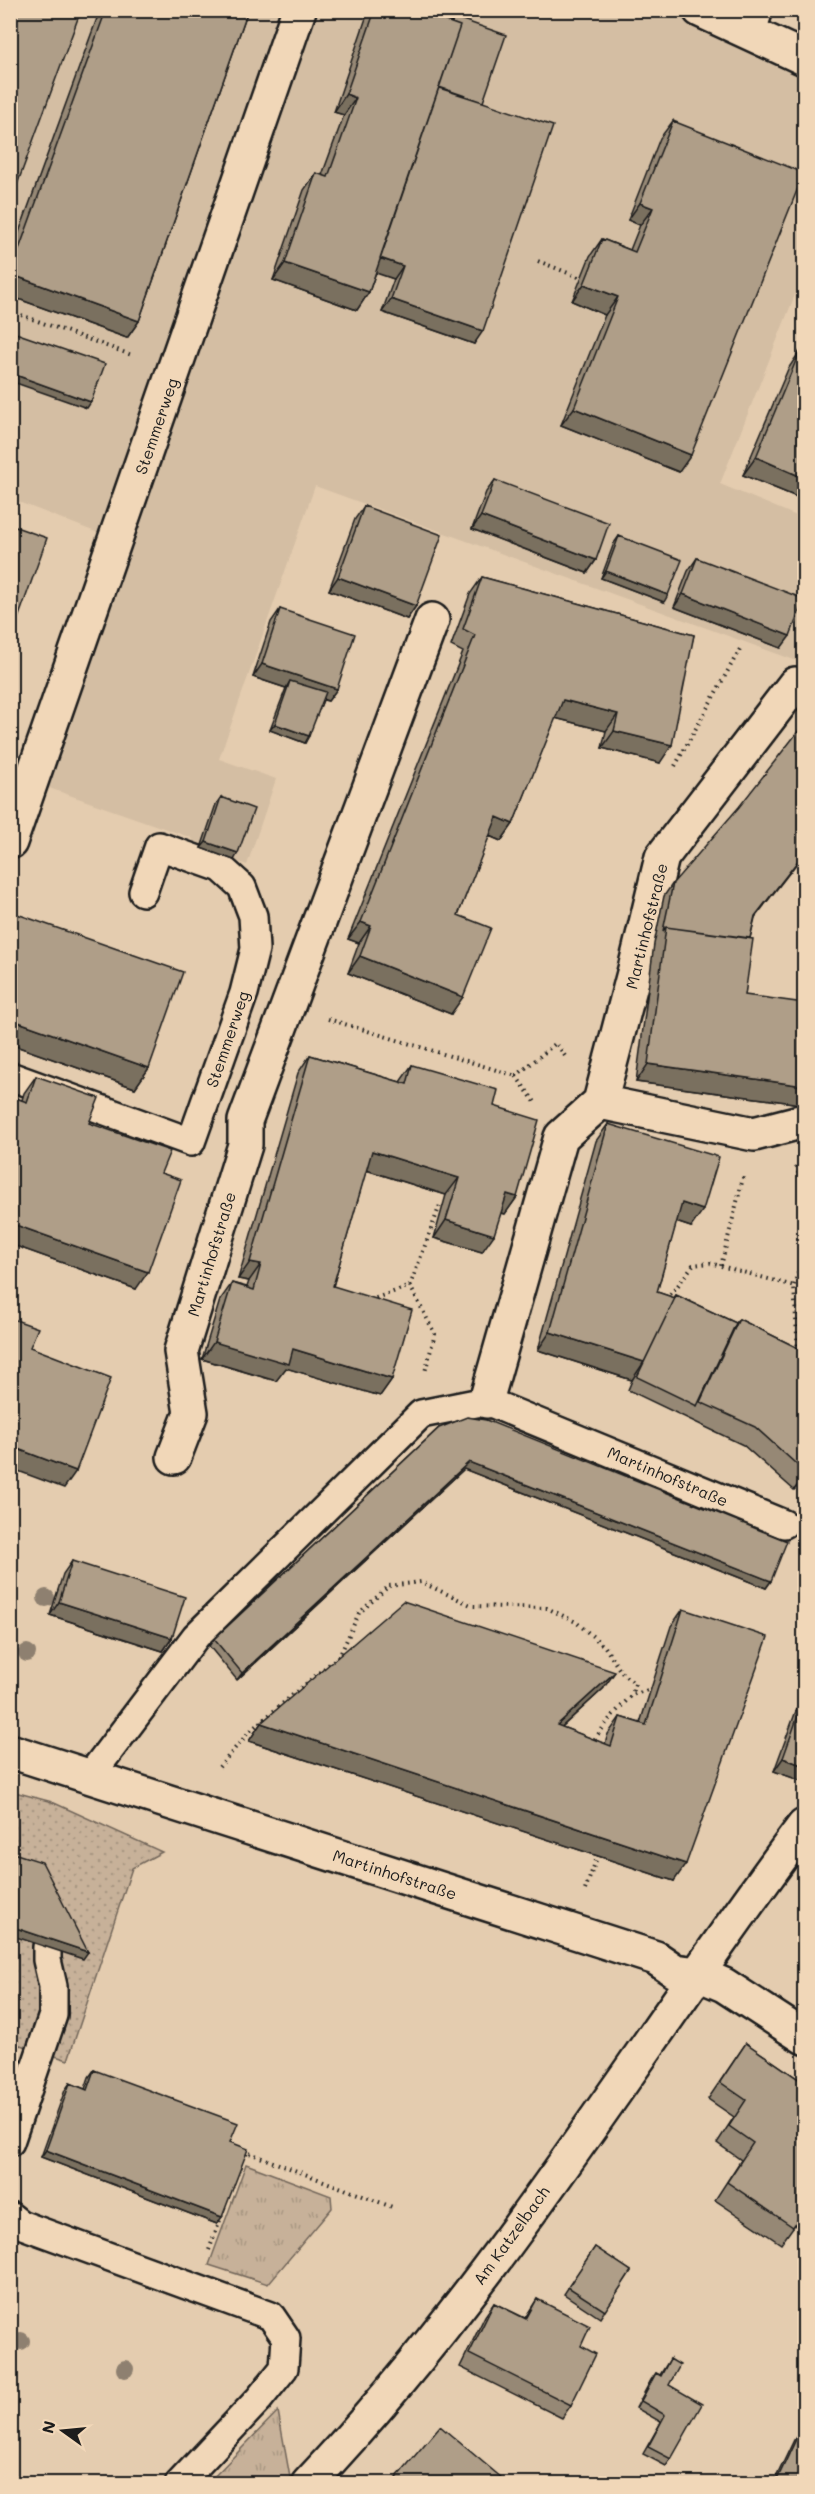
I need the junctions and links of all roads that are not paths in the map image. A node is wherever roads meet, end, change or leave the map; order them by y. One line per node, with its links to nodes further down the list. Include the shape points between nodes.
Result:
1 (299, 10): 7 (street, Stemmerweg)
2 (700, 10): 3 (street)
3 (755, 22): 4 (street)
4 (804, 58)
5 (432, 620): 13 (street, Martinhofstraße, via 245,1121 245,1145 181,1351 191,1413)
6 (795, 684): 10 (street, Martinhofstraße, via 662,858)
7 (10, 842)
8 (143, 892): 9 (lane, Stemmerweg, via 159,846 221,868 242,887 253,916 255,949 244,993 191,1142)
9 (10, 1076)
10 (600, 1102): 11 (street, via 754,1134); 12 (street, via 561,1137)
11 (804, 1121)
12 (486, 1401): 14 (lane, Martinhofstraße); 16 (lane, via 421,1414 196,1636)
13 (174, 1458)
14 (783, 1524)
15 (10, 1750): 16 (street, Martinhofstraße)
16 (90, 1776): 19 (street, Martinhofstraße, via 656,1958 675,1971)
17 (804, 1826): 19 (street, Am Katzelbach)
18 (41, 1949): 21 (lane, via 53,1986 54,2015)
19 (698, 1974): 20 (street, via 724,1985); 24 (street, Am Katzelbach, via 455,2311 356,2434)
20 (804, 2037)
21 (10, 2142)
22 (10, 2216): 23 (lane, via 20,2224 271,2316 286,2338 284,2368)
23 (179, 2484)
24 (308, 2484)

